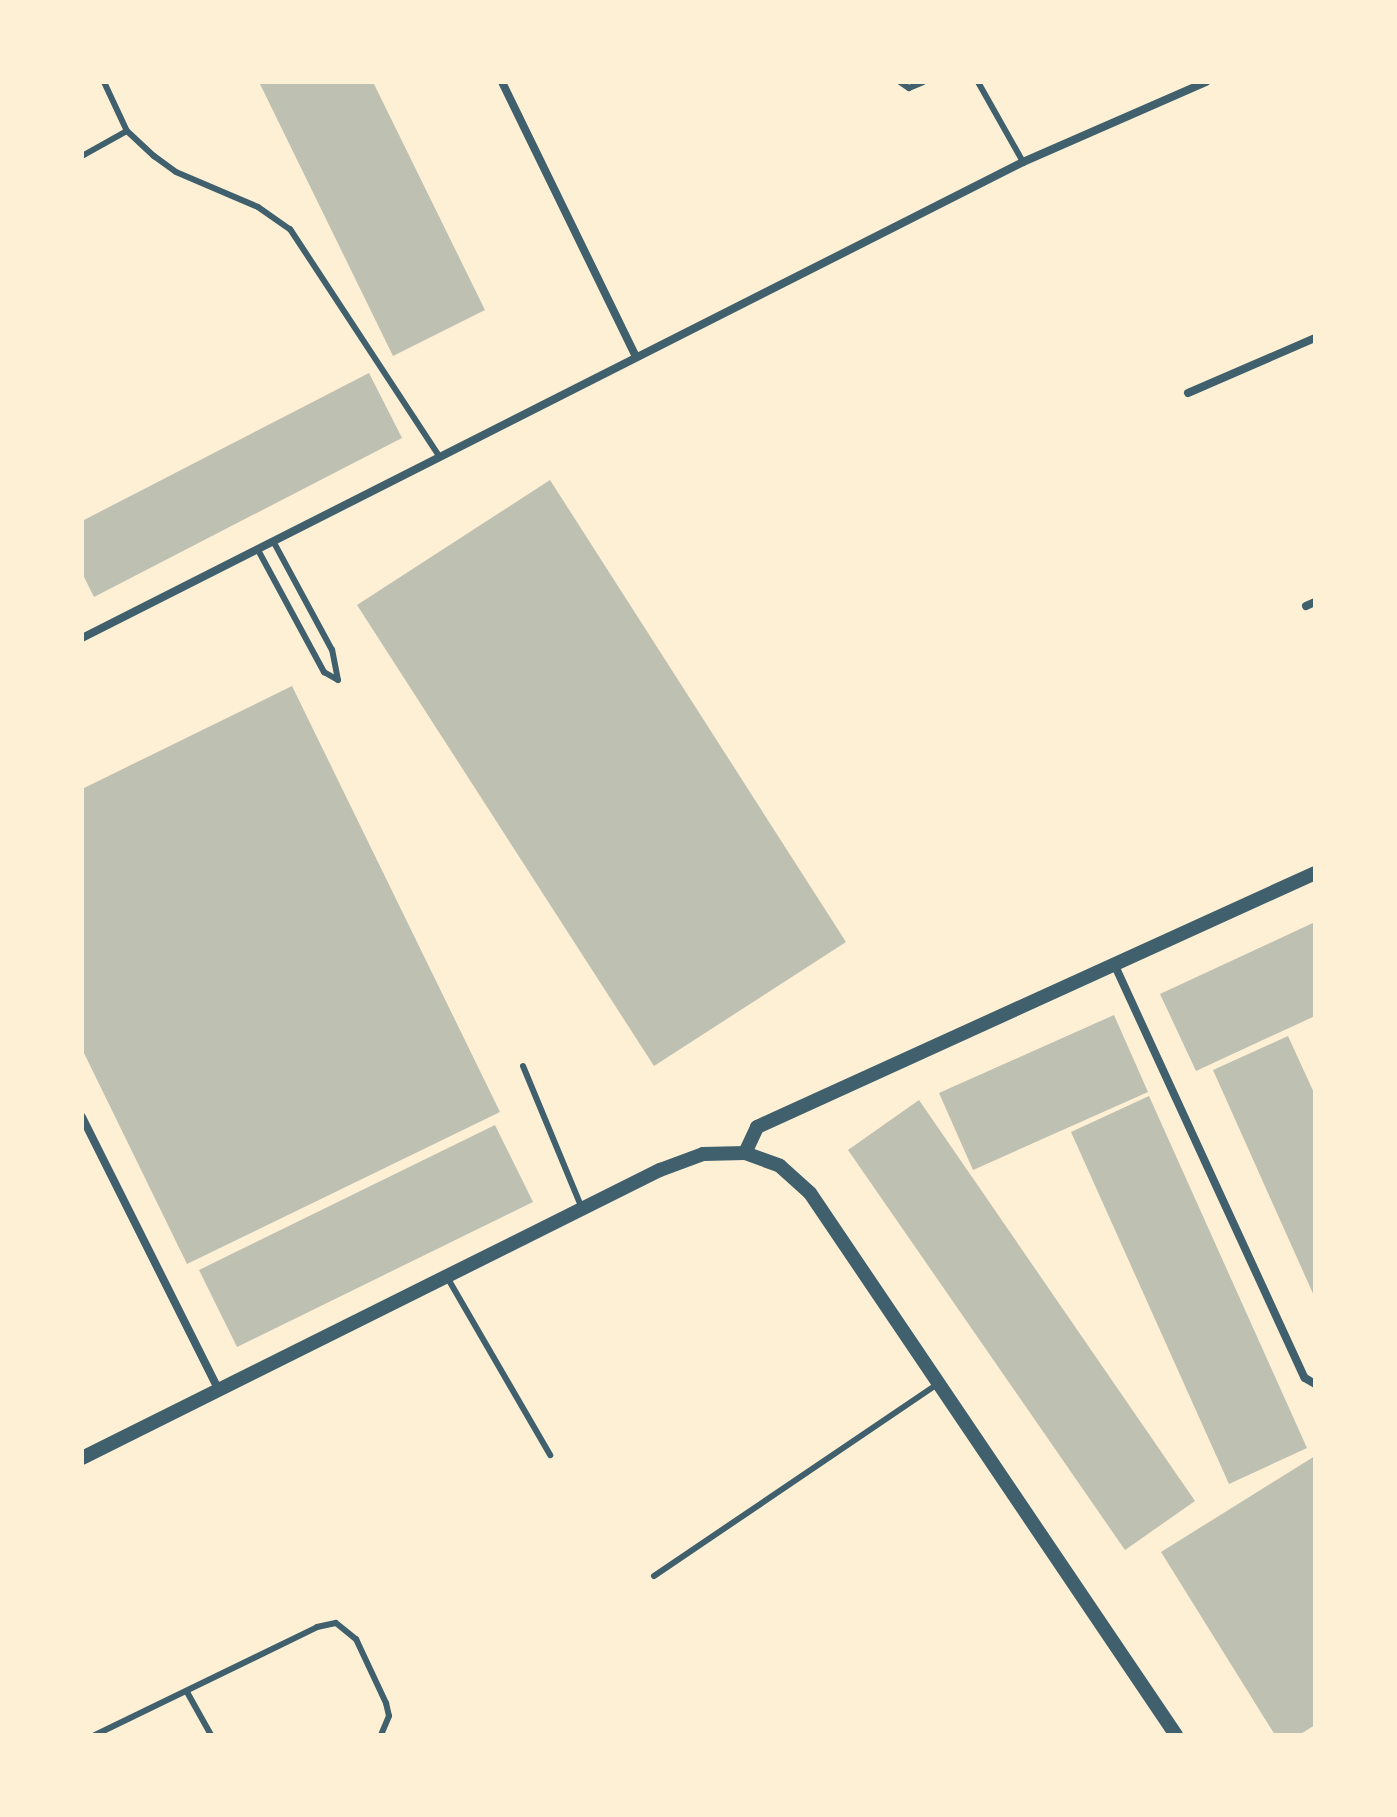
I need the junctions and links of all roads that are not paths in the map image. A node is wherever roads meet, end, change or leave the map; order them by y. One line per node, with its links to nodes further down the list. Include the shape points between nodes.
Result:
1 (104, 82): 7 (lane)
2 (502, 82): 11 (street)
3 (900, 82): 4 (lane, via 909,88)
4 (923, 82)
5 (978, 82): 9 (lane)
6 (1206, 82): 9 (street)
7 (127, 131): 8 (lane); 13 (lane, via 176,172 258,207 290,229)
8 (82, 156)
9 (1023, 162): 11 (street)
10 (1315, 338): 12 (street)
11 (635, 355): 13 (street)
12 (1188, 393)
13 (438, 454): 14 (street)
14 (273, 541): 15 (street); 15 (lane, via 332,650 338,680 324,672)
15 (258, 550): 16 (street)
16 (82, 638)
17 (1315, 873): 18 (street)
18 (1116, 968): 21 (street, via 757,1127); 25 (street, via 1305,1378)
19 (523, 1066): 22 (lane, via 567,1183)
20 (82, 1117): 26 (street)
21 (745, 1153): 22 (street, via 703,1154); 24 (street, via 780,1166 810,1193)
22 (583, 1209): 23 (street)
23 (447, 1277): 26 (street); 27 (lane)
24 (939, 1383): 29 (lane); 34 (street)
25 (1315, 1384)
26 (219, 1391): 28 (street)
27 (550, 1455)
28 (82, 1458)
29 (654, 1576)
30 (187, 1692): 31 (lane); 32 (lane); 33 (lane, via 317,1627 336,1623 356,1639 386,1703 389,1716)
31 (95, 1735)
32 (211, 1735)
33 (381, 1735)
34 (1176, 1735)

